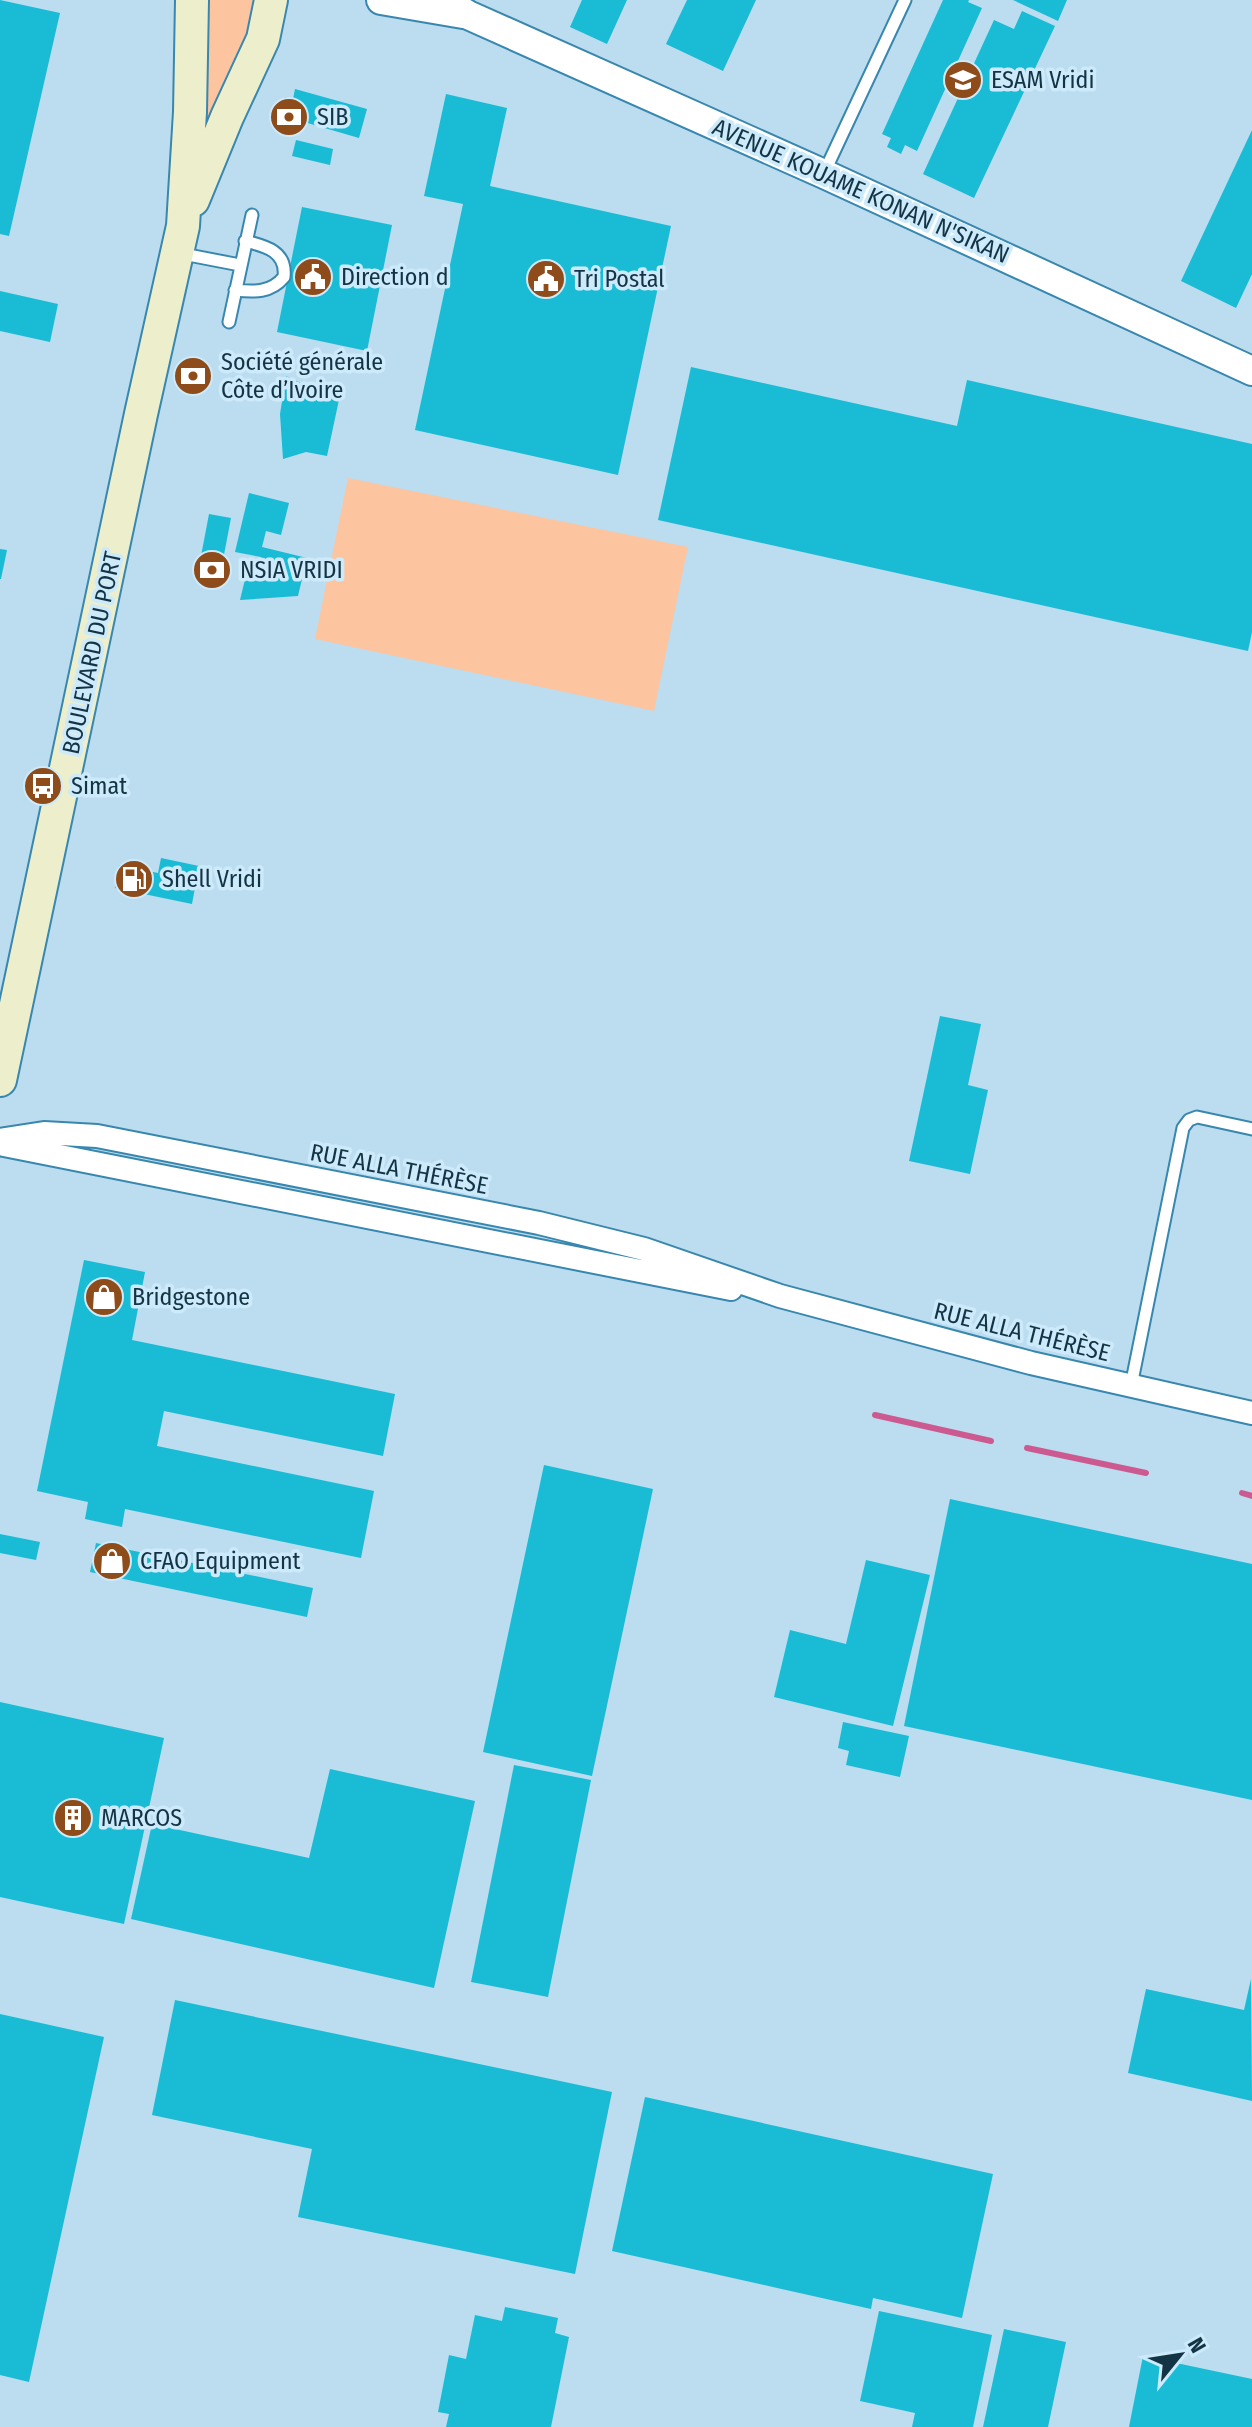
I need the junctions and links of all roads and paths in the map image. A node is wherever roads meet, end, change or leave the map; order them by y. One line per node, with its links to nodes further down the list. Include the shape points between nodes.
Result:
1 (271, 0): 9 (main road, BOULEVARD DU PORT, via 263,39)
2 (381, 0): 6 (street, AVENUE KOUAME KONAN N'SIKAN)
3 (443, 0): 6 (street, AVENUE KOUAME KONAN N'SIKAN)
4 (905, 0): 7 (lane)
5 (190, 4): 9 (main road, BOULEVARD DU PORT)
6 (468, 15): 7 (street, AVENUE KOUAME KONAN N'SIKAN)
7 (824, 174): 14 (street, AVENUE KOUAME KONAN N'SIKAN)
8 (252, 215): 10 (lane)
9 (180, 240): 11 (lane); 15 (main road, BOULEVARD DU PORT)
10 (245, 241): 11 (lane); 12 (lane, via 276,252 284,277 267,290)
11 (240, 265): 12 (lane)
12 (235, 290): 13 (lane)
13 (229, 322)
14 (1252, 371)
15 (0, 1080)
16 (1252, 1129): 18 (lane, via 1197,1117 1183,1128)
17 (0, 1142): 18 (street, RUE ALLA THÉRÈSE, via 697,1284 780,1296)
18 (1131, 1386): 19 (street, RUE ALLA THÉRÈSE)
19 (1252, 1413)

